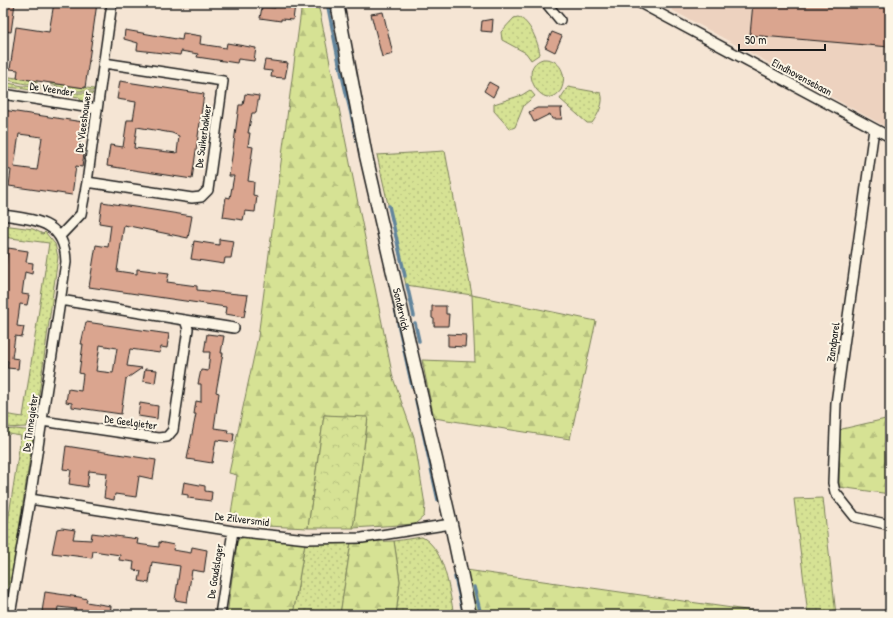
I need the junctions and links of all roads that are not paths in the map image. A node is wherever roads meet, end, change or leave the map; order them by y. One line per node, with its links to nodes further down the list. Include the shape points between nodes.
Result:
1 (112, 3): 6 (street, De Vleeshouwer)
2 (337, 3): 19 (street, Sondervick, via 366,156)
3 (546, 3): 5 (street)
4 (640, 3): 9 (street, Eindhovensebaan)
5 (560, 20)
6 (104, 63): 8 (street, De Vleeshouwer); 11 (street, De Suikerbakker, via 223,81 208,190 201,197 192,198)
7 (3, 94): 8 (street, De Veender)
8 (97, 109): 11 (street, De Vleeshouwer)
9 (874, 129): 10 (street, Eindhovensebaan); 20 (street, Zandparel, via 836,403 833,483 835,492 855,517)
10 (890, 137)
11 (87, 182): 13 (street, De Vleeshouwer, via 81,214)
12 (3, 215): 13 (street, via 38,220 50,226)
13 (60, 236): 14 (street, De Tinnegieter, via 66,249)
14 (60, 300): 15 (street); 17 (street, De Tinnegieter)
15 (185, 320): 16 (street); 17 (street, De Geelgieter, via 188,329 173,430 167,437 158,438)
16 (234, 328)
17 (42, 421): 18 (street, De Tinnegieter)
18 (30, 499): 21 (street, De Zilversmid); 22 (street, De Tinnegieter)
19 (451, 524): 21 (street, De Zilversmid, via 362,538 306,539); 24 (street, Sondervick)
20 (890, 525)
21 (233, 531): 23 (street, De Goudslager)
22 (10, 615)
23 (220, 615)
24 (470, 615)

